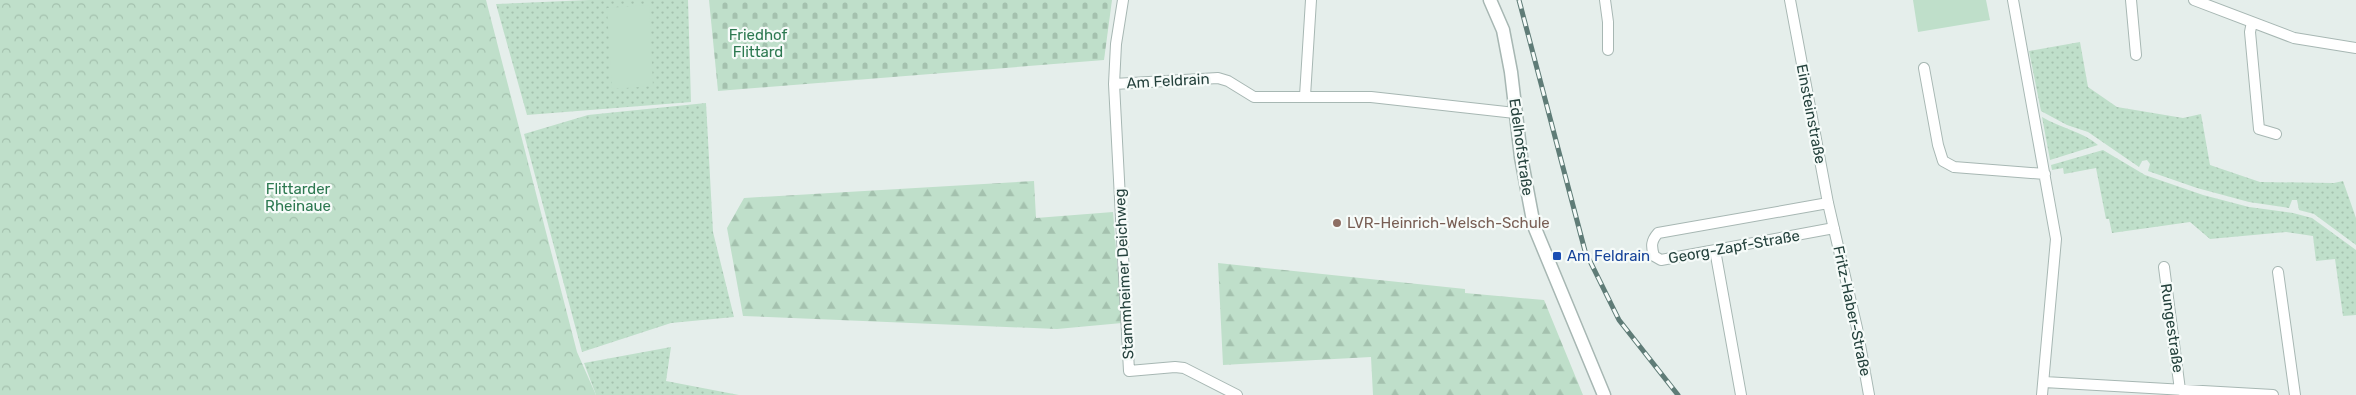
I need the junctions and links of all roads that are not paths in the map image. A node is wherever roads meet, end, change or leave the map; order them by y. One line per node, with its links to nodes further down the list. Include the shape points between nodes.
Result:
1 (1123, 0): 14 (street, Stammheimer Deichweg)
2 (1311, 0): 15 (street)
3 (1490, 0): 16 (street, Edelhofstraße, via 1503,30)
4 (1605, 0): 11 (street)
5 (1790, 0): 19 (street, Einsteinstraße)
6 (2013, 0): 18 (street)
7 (2131, 0): 12 (street)
8 (2194, 0): 9 (street)
9 (2252, 22): 10 (street, via 2310,42); 17 (street, via 2250,32 2258,129)
10 (2356, 48)
11 (1608, 50)
12 (2136, 56)
13 (1924, 68): 18 (street, via 1943,161 1954,167)
14 (1114, 84): 15 (street, Am Feldrain, via 1218,78 1254,97); 27 (street, Stammheimer Deichweg, via 1130,370 1184,368)
15 (1305, 96): 16 (street, Am Feldrain, via 1371,97)
16 (1515, 113): 28 (street, Edelhofstraße, via 1534,226)
17 (2276, 134)
18 (2045, 174): 24 (street, via 2056,239)
19 (1828, 203): 20 (street, Einsteinstraße); 21 (street, Georg-Zapf-Straße, via 1658,233 1651,248 1654,256 1662,260)
20 (1834, 228): 21 (street, Georg-Zapf-Straße); 30 (street, Fritz-Haber-Straße)
21 (1716, 250): 29 (street)
22 (2164, 267): 25 (street, Rungestraße)
23 (2278, 272): 34 (street)
24 (2044, 382): 26 (street, Rungestraße); 31 (street)
25 (2180, 390): 26 (street, Rungestraße); 32 (street, Rungestraße)
26 (2159, 392)
27 (1237, 395)
28 (1604, 395)
29 (1741, 395)
30 (1869, 395)
31 (2042, 395)
32 (2269, 395): 33 (street, Rungestraße)
33 (2273, 395)
34 (2296, 395)

